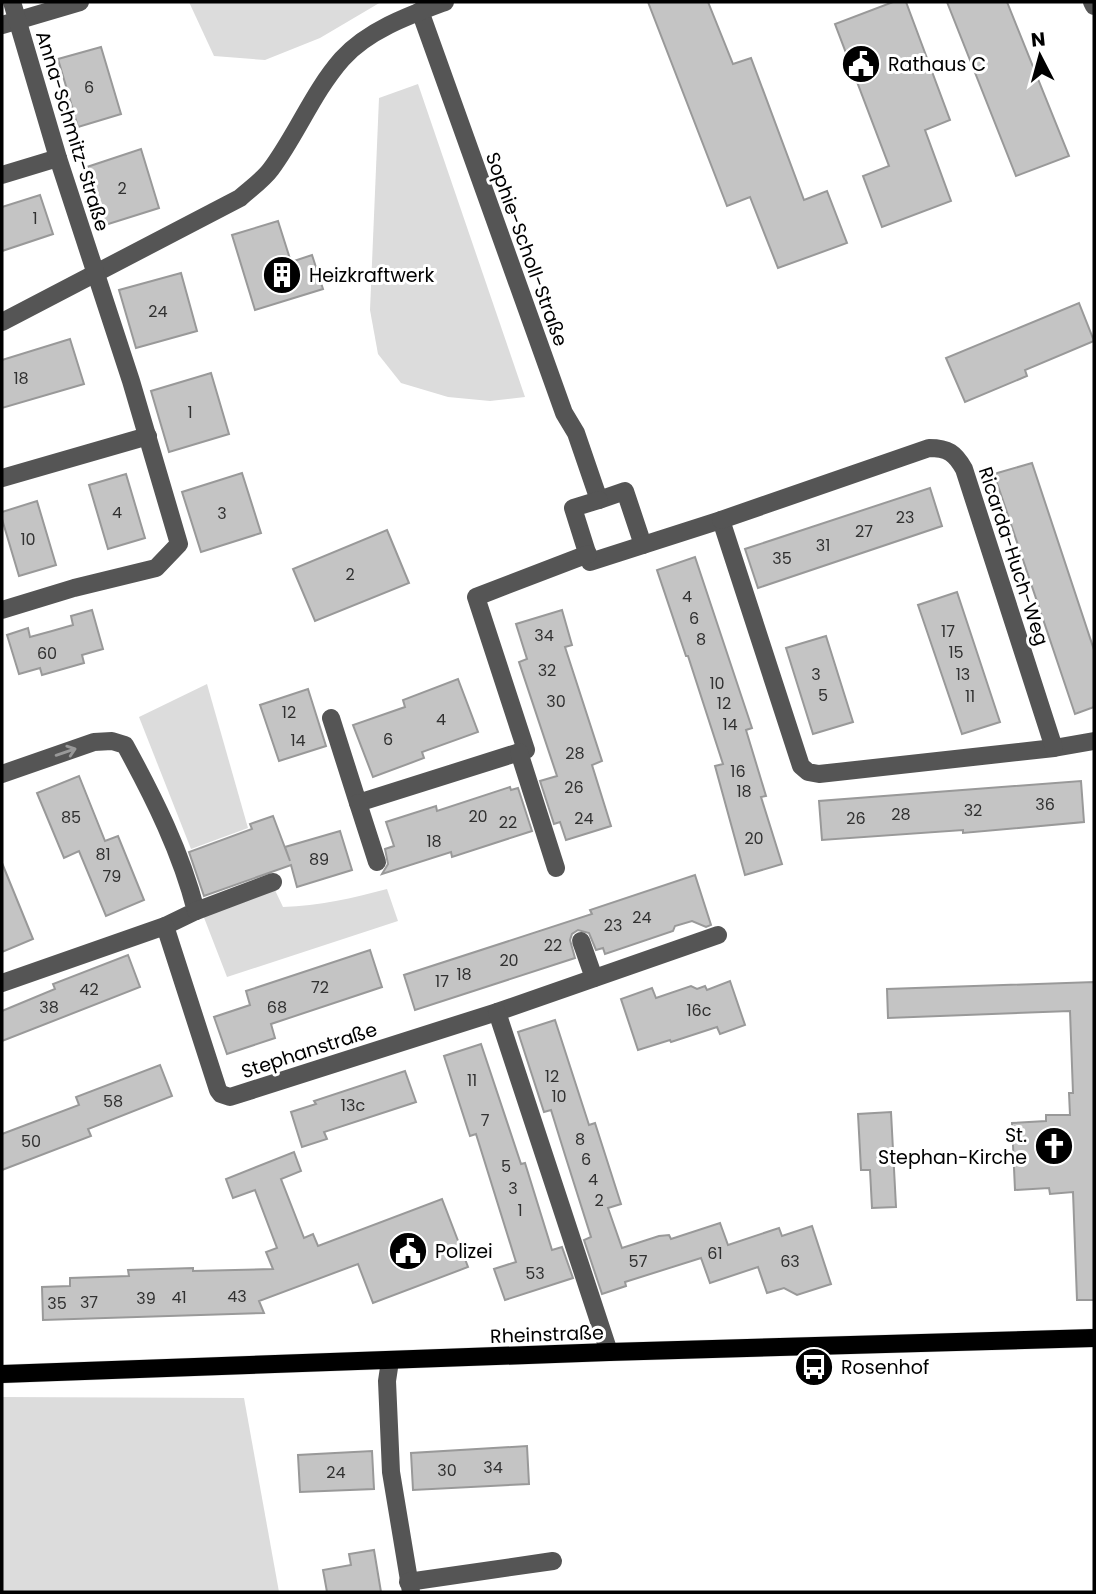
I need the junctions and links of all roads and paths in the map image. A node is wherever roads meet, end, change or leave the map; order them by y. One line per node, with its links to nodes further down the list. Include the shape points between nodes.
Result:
1 (12, 2): 5 (street, Anna-Schmitz-Straße)
2 (80, 2): 5 (street)
3 (445, 2): 4 (street)
4 (420, 11): 8 (street, via 393,23 343,58 271,170 240,198); 12 (street, Sophie-Scholl-Straße)
5 (10, 23): 6 (street, Anna-Schmitz-Straße)
6 (58, 158): 7 (street); 8 (street, Anna-Schmitz-Straße)
7 (2, 175)
8 (95, 272): 9 (street); 10 (street, Anna-Schmitz-Straße)
9 (2, 322)
10 (148, 436): 11 (street); 16 (street, Anna-Schmitz-Straße, via 179,544 156,568)
11 (2, 478)
12 (598, 500): 14 (street, via 625,491); 15 (street, via 573,508)
13 (721, 520): 14 (street, Ricarda-Huch-Weg); 19 (street, via 801,766 808,772); 19 (street, Ricarda-Huch-Weg, via 929,448 955,454 964,469)
14 (643, 545): 15 (street, via 590,562)
15 (588, 554): 20 (street, via 476,597 526,750)
16 (2, 610)
17 (331, 718): 22 (street)
18 (1094, 741): 19 (street)
19 (1054, 748)
20 (519, 752): 22 (street); 24 (street)
21 (2, 774): 26 (street, one-way to 26, via 94,742 125,745 159,809)
22 (358, 803): 23 (street)
23 (377, 862)
24 (556, 867)
25 (273, 882): 26 (street)
26 (196, 911): 27 (street)
27 (165, 926): 31 (street); 32 (street, Stephanstraße, via 218,1090 226,1097)
28 (718, 936): 30 (street)
29 (581, 941): 30 (street)
30 (594, 978): 32 (street)
31 (2, 983)
32 (497, 1012): 34 (street)
33 (1094, 1338): 34 (main road, Rheinstraße)
34 (609, 1352): 35 (main road, Rheinstraße)
35 (390, 1361): 36 (main road, Rheinstraße); 38 (street, via 391,1472)
36 (2, 1374)
37 (553, 1561): 38 (street)
38 (410, 1587)

